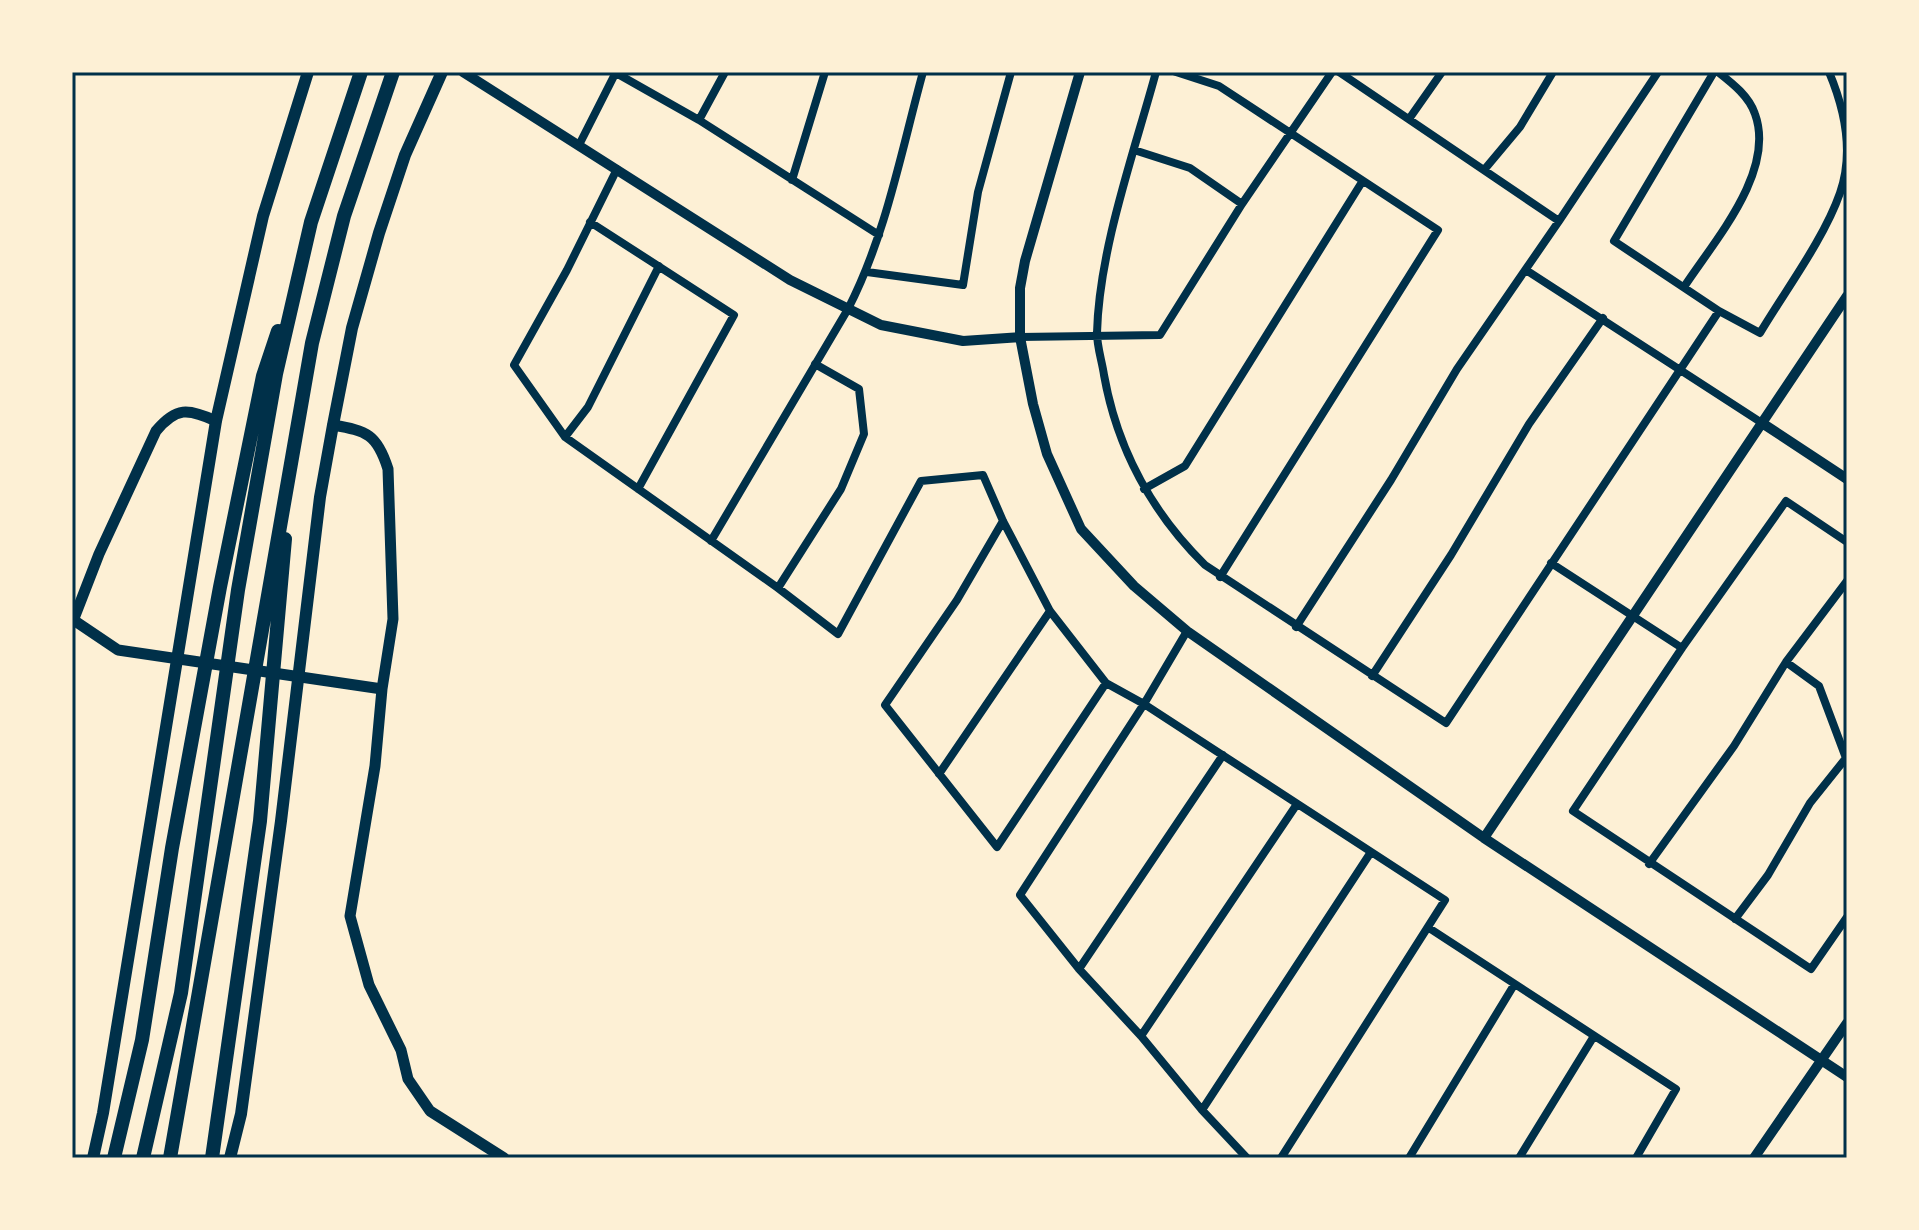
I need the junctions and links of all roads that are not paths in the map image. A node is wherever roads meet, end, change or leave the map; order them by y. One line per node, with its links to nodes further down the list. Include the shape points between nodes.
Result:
1 (308, 72): 47 (highway, via 263,216)
2 (361, 72): 32 (highway)
3 (393, 72): 50 (highway, via 344,216)
4 (442, 72): 49 (highway, via 405,155 379,233 352,328)
5 (463, 72): 24 (street)
6 (616, 72): 22 (street); 24 (street)
7 (725, 72): 22 (street)
8 (825, 72): 28 (street)
9 (923, 72): 34 (street)
10 (1011, 72): 37 (street, via 978,192 963,285)
11 (1080, 72): 44 (street, via 1025,261)
12 (1156, 72): 25 (street)
13 (1176, 72): 23 (street, via 1219,86)
14 (1332, 72): 23 (street)
15 (1339, 72): 21 (street)
16 (1442, 72): 21 (street)
17 (1553, 72): 27 (street, via 1520,127)
18 (1658, 72): 31 (street)
19 (1716, 72): 38 (street, via 1755,112 1758,152 1745,194); 38 (street, via 1614,241)
20 (1829, 72): 41 (street, via 1846,125 1840,193 1760,333)
21 (1409, 119): 27 (street)
22 (699, 120): 28 (street)
23 (1291, 132): 29 (street); 30 (street)
24 (579, 145): 26 (street)
25 (1134, 150): 30 (street, via 1190,168); 43 (street, via 1110,243)
26 (617, 169): 33 (street); 40 (street, via 790,280)
27 (1484, 170): 31 (street)
28 (792, 180): 34 (street)
29 (1362, 182): 54 (street, via 1185,466); 59 (street, via 1438,230)
30 (1242, 204): 43 (street, via 1160,335)
31 (1559, 221): 36 (street)
32 (311, 222): 90 (highway, via 276,374 238,590 181,993); 93 (highway, via 263,376 172,848 142,1040)
33 (590, 222): 35 (street); 51 (street, via 514,365)
34 (879, 235): 37 (street)
35 (659, 266): 51 (street, via 588,407); 53 (street, via 734,315)
36 (1526, 270): 42 (street); 65 (street, via 1457,369)
37 (867, 272): 40 (street)
38 (1684, 287): 41 (street)
39 (1847, 296): 48 (street)
40 (848, 309): 44 (street, via 881,325 963,341); 45 (street)
41 (1719, 311): 46 (street)
42 (1603, 318): 46 (street); 69 (street, via 1529,424)
43 (1097, 336): 44 (street); 54 (street, via 1108,402)
44 (1020, 337): 66 (street, via 1047,454 1081,529 1134,586)
45 (815, 364): 56 (street); 61 (street, via 859,389 864,434 841,489)
46 (1681, 370): 48 (street); 58 (street)
47 (216, 421): 64 (main road, via 197,412 178,412 156,431); 92 (highway)
48 (1762, 423): 52 (street); 63 (street)
49 (333, 425): 71 (main road, via 364,431 381,446 388,469 393,619); 95 (highway, via 241,1114)
50 (295, 427): 91 (highway); 94 (highway, via 260,821)
51 (565, 437): 53 (street)
52 (1847, 479)
53 (638, 489): 56 (street)
54 (1144, 489): 59 (street, via 1183,544)
55 (1003, 521): 61 (street, via 983,475 921,481 838,634); 62 (street); 74 (street, via 885,705)
56 (711, 541): 61 (street)
57 (1847, 542): 67 (street, via 1786,501)
58 (1551, 563): 63 (street); 69 (street, via 1446,723)
59 (1220, 577): 65 (street)
60 (1847, 581): 68 (street)
61 (778, 588)
62 (1050, 611): 70 (street); 74 (street)
63 (1631, 615): 67 (street); 76 (street)
64 (73, 620): 71 (main road, via 118,650)
65 (1296, 627): 69 (street)
66 (1187, 631): 72 (street); 76 (street)
67 (1682, 648): 78 (street, via 1573,811)
68 (1786, 662): 78 (street, via 1734,746); 80 (street, via 1819,686 1846,758 1810,803)
69 (1372, 676)
70 (1106, 683): 72 (street); 74 (street, via 997,847)
71 (382, 689): 96 (main road, via 350,916 356,946 401,1050 408,1079 430,1111)
72 (1144, 704): 73 (street); 82 (street, via 1020,895)
73 (1223, 755): 75 (street); 82 (street)
74 (939, 774)
75 (1297, 804): 77 (street); 85 (street)
76 (1484, 838): 87 (street)
77 (1371, 852): 81 (street, via 1445,900); 89 (street)
78 (1649, 864): 80 (street)
79 (1847, 917): 80 (street, via 1811,969)
80 (1735, 919)
81 (1429, 928): 83 (street); 98 (street)
82 (1079, 969): 85 (street)
83 (1514, 985): 86 (street); 99 (street)
84 (1847, 1023): 87 (street)
85 (1141, 1036): 89 (street)
86 (1594, 1036): 100 (street); 101 (street, via 1676,1089)
87 (1822, 1059): 88 (street); 102 (street)
88 (1847, 1077)
89 (1202, 1110): 97 (street)
90 (144, 1153)
91 (171, 1155)
92 (93, 1158)
93 (114, 1158)
94 (212, 1158)
95 (230, 1158)
96 (504, 1158)
97 (1247, 1158)
98 (1281, 1158)
99 (1409, 1158)
100 (1519, 1158)
101 (1636, 1158)
102 (1754, 1158)

